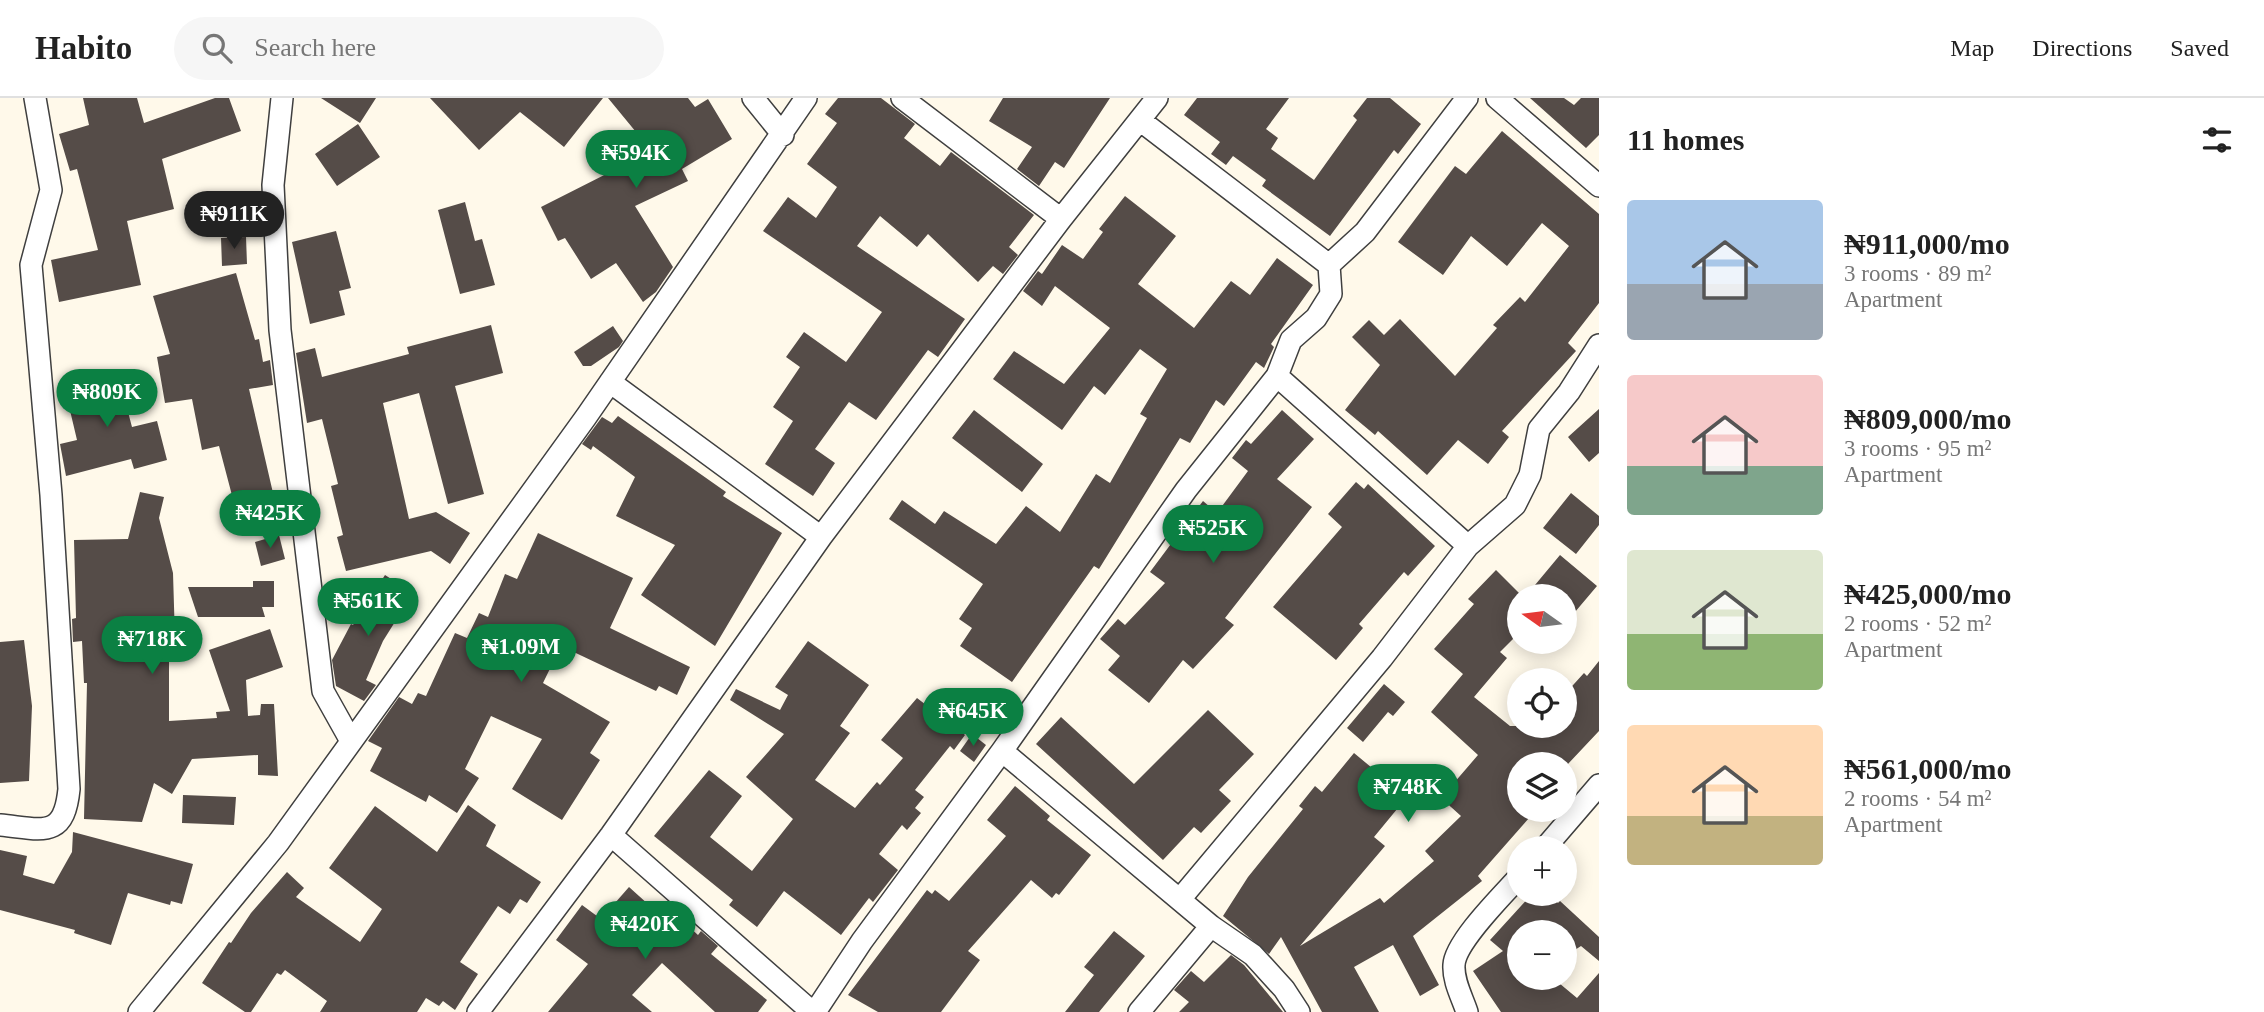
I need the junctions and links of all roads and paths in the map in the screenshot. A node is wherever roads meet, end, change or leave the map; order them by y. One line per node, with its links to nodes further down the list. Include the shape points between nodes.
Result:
1 (35, 98): 22 (street, via 51,190 32,265 69,789 67,815 57,825 42,829)
2 (282, 98): 19 (street, via 273,185 280,330 323,691)
3 (753, 98): 10 (street)
4 (806, 98): 10 (street)
5 (902, 98): 12 (street)
6 (1157, 98): 9 (street)
7 (1467, 98): 13 (street, via 1365,232)
8 (1497, 98): 11 (street)
9 (1141, 121): 12 (street); 13 (street)
10 (783, 135): 16 (street)
11 (1599, 186)
12 (1061, 219): 17 (street)
13 (1329, 265): 15 (street, via 1331,294 1316,318 1291,340)
14 (1599, 345): 18 (street, via 1539,429 1530,475 1515,505)
15 (1277, 376): 18 (street); 20 (street, via 1186,490)
16 (610, 382): 17 (street); 19 (street)
17 (821, 537): 23 (street)
18 (1468, 546): 26 (street, via 1382,658)
19 (351, 741): 28 (street, via 278,842)
20 (1002, 751): 26 (street); 30 (street)
21 (1599, 785): 24 (street)
22 (0, 825)
23 (611, 835): 29 (street); 30 (street)
24 (1555, 836)
25 (1507, 891): 33 (street, via 1462,944 1454,962 1455,981)
26 (1181, 898): 27 (street)
27 (1211, 926): 31 (street); 32 (street, via 1253,955)
28 (139, 1012)
29 (478, 1012)
30 (813, 1012)
31 (1139, 1012)
32 (1299, 1012)
33 (1467, 1012)

